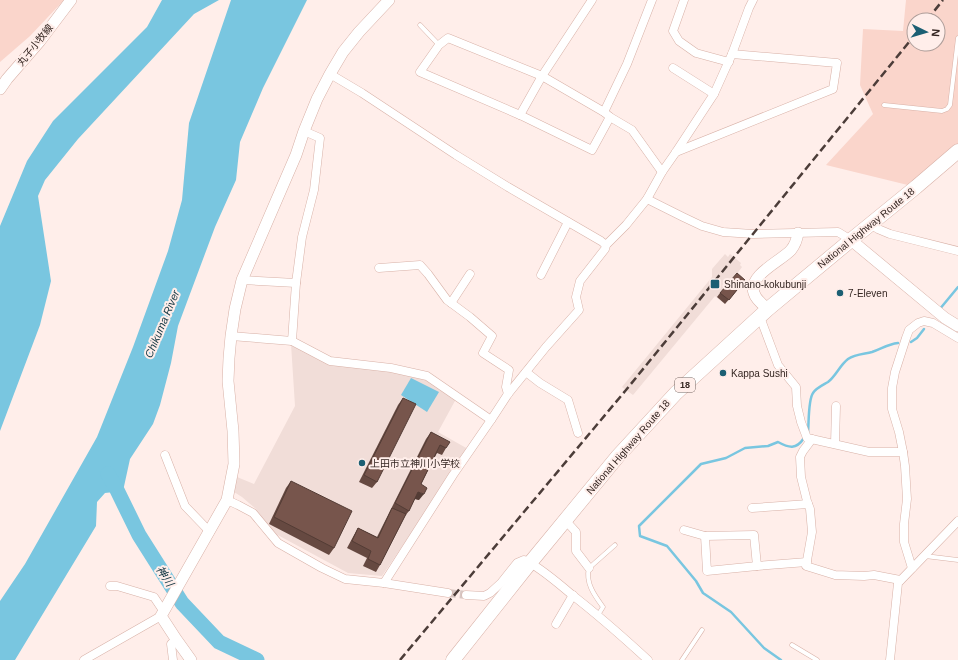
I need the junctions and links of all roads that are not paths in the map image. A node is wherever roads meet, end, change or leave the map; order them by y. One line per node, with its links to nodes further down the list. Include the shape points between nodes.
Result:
1 (71, 0): 15 (street, 丸子小牧線)
2 (389, 0): 13 (street, via 358,32)
3 (592, 0): 14 (street)
4 (652, 0): 19 (street)
5 (684, 0): 11 (street, via 673,31 679,41 696,53)
6 (753, 0): 10 (street)
7 (420, 25): 9 (lane)
8 (958, 38): 17 (lane, via 948,109 942,111)
9 (439, 45): 14 (street, via 448,38); 18 (street, via 420,72)
10 (732, 54): 11 (street); 22 (street, via 837,63 833,89)
11 (729, 62): 16 (street)
12 (673, 68): 16 (street)
13 (330, 74): 20 (street); 25 (street, via 456,155)
14 (542, 76): 18 (street); 19 (street)
15 (0, 89)
16 (714, 94): 22 (street)
17 (884, 105)
18 (520, 115): 19 (street, via 592,150)
19 (607, 115): 23 (street, via 632,130)
20 (304, 131): 34 (street); 35 (street, via 320,138 314,190 302,237)
21 (958, 151): 26 (highway, National Highway Route 18 / 18)
22 (676, 152): 23 (street)
23 (662, 172): 24 (street)
24 (647, 199): 27 (street, via 702,226 723,232); 29 (street)
25 (568, 222): 29 (street); 33 (street)
26 (870, 224): 28 (highway, National Highway Route 18 / 18); 30 (street, via 890,234)
27 (798, 233): 28 (street, via 838,232); 37 (street, via 797,241 791,250 756,279 754,293)
28 (851, 240): 37 (highway, National Highway Route 18 / 18); 38 (street)
29 (606, 245): 42 (street, via 605,250 580,281 576,297 579,310)
30 (958, 251)
31 (379, 268): 36 (street, via 420,265)
32 (470, 274): 36 (street)
33 (541, 275)
34 (242, 280): 35 (street); 39 (street)
35 (296, 283): 41 (street)
36 (451, 303): 43 (street, via 492,336 483,353 510,370 506,387)
37 (764, 313): 47 (street, via 778,365 796,388 801,422 807,438); 54 (highway, National Highway Route 18 / 18, via 676,393 618,456)
38 (958, 326)
39 (231, 336): 41 (street); 51 (street, via 228,381 234,464)
40 (958, 338): 49 (street, via 933,323 918,323 909,330 892,388 892,409)
41 (292, 341): 45 (street, via 330,361 391,368 427,376)
42 (526, 372): 43 (street); 46 (street, via 568,400)
43 (508, 394): 45 (street)
44 (836, 406): 48 (street)
45 (491, 420): 68 (street)
46 (578, 433)
47 (812, 439): 48 (street); 52 (street, via 800,457 800,477)
48 (835, 444): 49 (street, via 870,452)
49 (903, 452): 66 (street, via 907,499 904,542)
50 (165, 456): 57 (street, via 185,506)
51 (227, 500): 57 (street); 68 (street, via 253,513 278,543 322,568 345,579)
52 (808, 504): 53 (street); 62 (street, via 812,532)
53 (752, 508)
54 (565, 520): 63 (highway, National Highway Route 18 / 18); 65 (street, via 576,532 576,551)
55 (958, 521): 60 (street)
56 (684, 530): 58 (street)
57 (209, 532): 73 (street)
58 (705, 536): 64 (street, via 754,535); 64 (street, via 707,571)
59 (615, 545): 65 (lane)
60 (923, 556): 61 (lane); 66 (street)
61 (958, 560)
62 (807, 562): 64 (street); 67 (street, via 806,566 835,575 874,575)
63 (530, 563): 71 (street, via 524,560 517,563 501,583 484,596); 72 (street); 82 (highway, National Highway Route 18 / 18)
64 (757, 566)
65 (589, 568): 74 (lane, via 589,582 603,607)
66 (912, 568): 67 (street)
67 (900, 580): 86 (street)
68 (384, 582): 70 (street)
69 (110, 586): 73 (street, via 154,597)
70 (448, 593)
71 (466, 595)
72 (573, 595): 74 (street); 75 (street)
73 (163, 614): 77 (street); 79 (street)
74 (598, 615): 83 (street)
75 (556, 624)
76 (702, 630): 84 (lane)
77 (176, 639): 80 (street, via 171,644); 81 (street)
78 (792, 645): 85 (lane)
79 (84, 660)
80 (173, 660)
81 (191, 660)
82 (453, 660)
83 (648, 660)
84 (682, 660)
85 (818, 660)
86 (890, 660)

